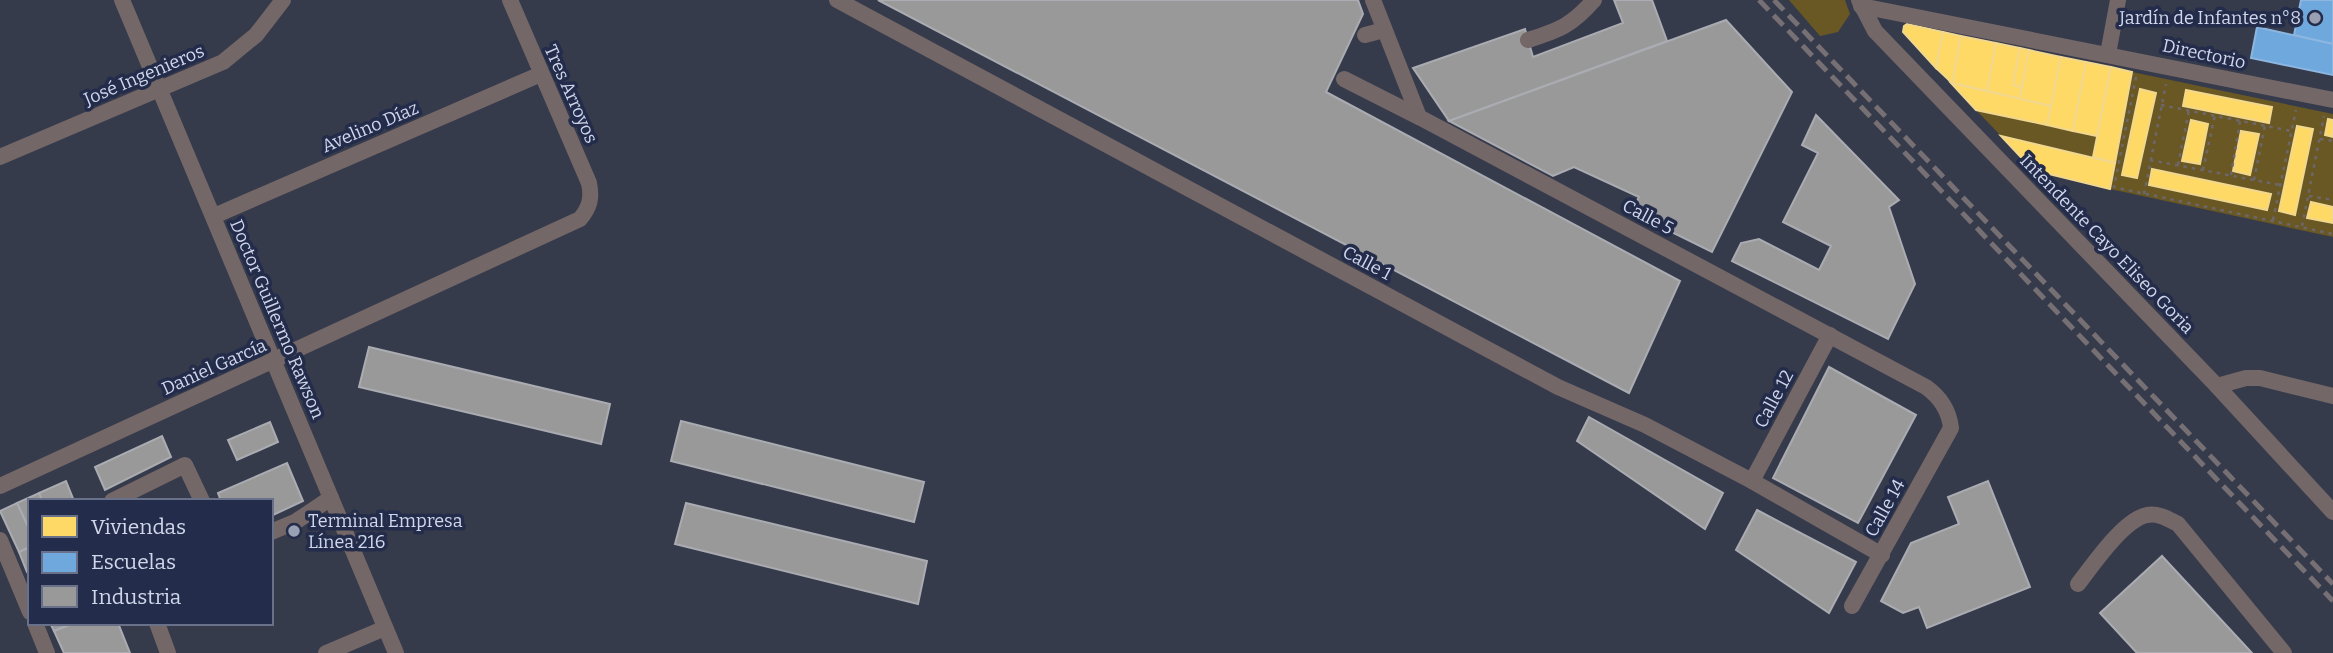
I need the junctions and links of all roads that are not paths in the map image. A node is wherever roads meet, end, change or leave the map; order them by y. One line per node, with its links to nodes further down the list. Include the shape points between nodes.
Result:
1 (122, 0): 15 (street, Doctor Guillermo Rawson)
2 (283, 0): 15 (street, José Ingenieros, via 256,35 223,62)
3 (510, 0): 13 (street, Tres Arroyos)
4 (837, 0): 26 (street, Calle 1, via 1558,387 1645,425)
5 (1373, 0): 9 (street)
6 (1594, 0): 11 (street, via 1566,26)
7 (2118, 0): 12 (street)
8 (1860, 3): 12 (street, Directorio); 23 (street, Intendente Cayo Eliseo Goria, via 1875,31)
9 (1384, 30): 10 (street); 17 (street)
10 (1365, 35)
11 (1528, 40)
12 (2108, 54): 16 (street, Directorio)
13 (541, 74): 19 (street, Tres Arroyos, via 589,183); 20 (street, Avelino Díaz)
14 (1343, 79): 17 (street, Calle 5)
15 (161, 90): 18 (street, José Ingenieros); 20 (street, Doctor Guillermo Rawson)
16 (2330, 100)
17 (1419, 117): 21 (street, Calle 5)
18 (0, 157)
19 (590, 205): 22 (street, Daniel García, via 580,219)
20 (214, 216): 22 (street, Doctor Guillermo Rawson)
21 (1830, 335): 25 (street, Calle 5, via 1938,396); 26 (street, Calle 12)
22 (274, 361): 27 (street, Daniel García); 28 (street, Doctor Guillermo Rawson)
23 (2217, 386): 24 (street, via 2260,378); 31 (street, Intendente Cayo Eliseo Goria)
24 (2333, 396)
25 (1951, 428): 34 (street, Calle 14)
26 (1752, 481): 34 (street, Calle 1)
27 (0, 486)
28 (331, 498): 32 (street); 40 (street, Doctor Guillermo Rawson)
29 (116, 499): 30 (street, via 186,465)
30 (201, 499)
31 (2333, 512)
32 (273, 531)
33 (0, 540): 37 (street)
34 (1882, 555): 36 (street, Calle 14)
35 (2078, 584): 45 (street, via 2129,524 2147,515 2163,516 2178,524)
36 (1852, 607)
37 (28, 609)
38 (35, 625): 41 (street)
39 (158, 625): 42 (street)
40 (385, 628): 43 (street); 44 (street, Doctor Guillermo Rawson)
41 (47, 653)
42 (168, 653)
43 (326, 653)
44 (396, 653)
45 (2284, 653)

